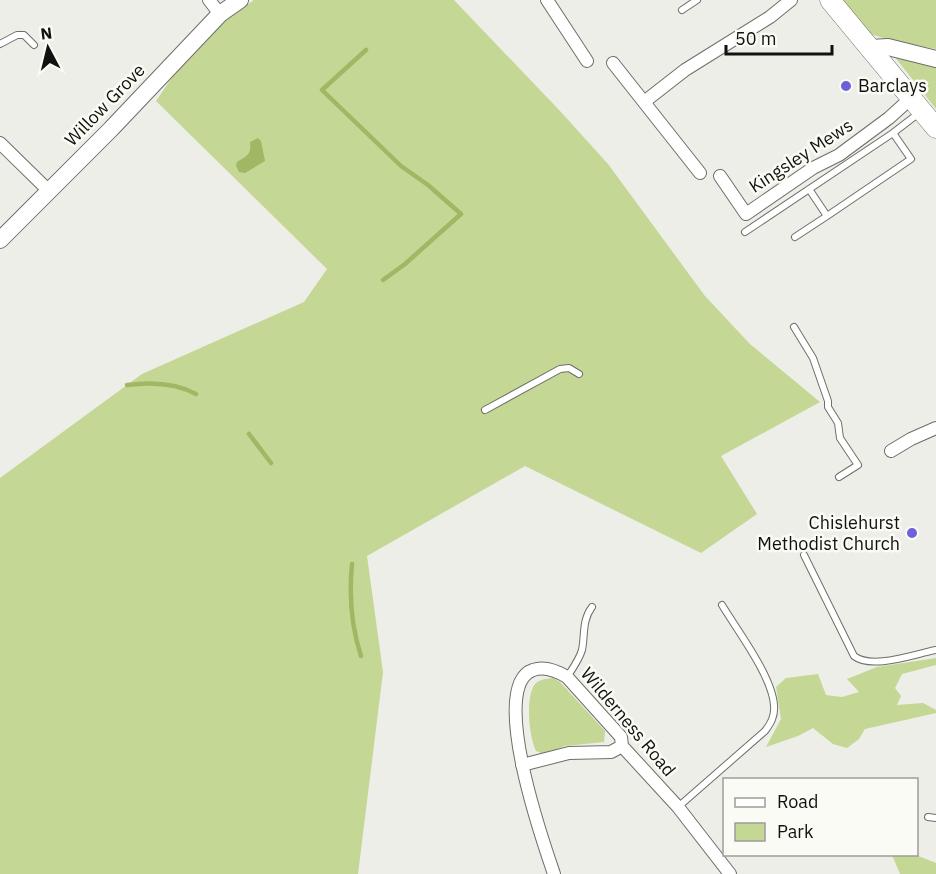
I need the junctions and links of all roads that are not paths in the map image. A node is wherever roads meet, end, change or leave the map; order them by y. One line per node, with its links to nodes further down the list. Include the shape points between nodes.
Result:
1 (209, 0): 8 (street)
2 (240, 0): 8 (street, Willow Grove)
3 (547, 0): 13 (street)
4 (697, 0): 7 (lane)
5 (791, 0): 15 (street)
6 (830, 0): 11 (main road)
7 (682, 10)
8 (220, 14): 23 (street, Willow Grove)
9 (0, 44): 10 (lane, via 24,35)
10 (34, 45)
11 (870, 48): 12 (street, via 888,47); 16 (main road)
12 (936, 59)
13 (587, 61)
14 (613, 63): 15 (street)
15 (644, 102): 20 (street)
16 (917, 104): 17 (main road); 18 (lane); 21 (street, Kingsley Mews, via 888,118 839,155 746,214)
17 (936, 128)
18 (893, 133): 22 (lane); 24 (lane, via 911,159)
19 (0, 143): 23 (street)
20 (700, 173)
21 (720, 176)
22 (809, 189): 24 (lane); 25 (lane)
23 (49, 190): 27 (street, Willow Grove)
24 (827, 216): 26 (lane)
25 (745, 232)
26 (795, 237)
27 (0, 240)
28 (794, 327): 33 (lane, via 813,358 840,438 858,465)
29 (579, 374): 30 (lane, via 569,368 560,369)
30 (485, 410)
31 (936, 428): 32 (street)
32 (891, 451)
33 (839, 477)
34 (804, 555): 37 (lane, via 860,661 874,663)
35 (722, 604): 41 (lane, via 769,685 773,718 765,731)
36 (592, 607): 38 (lane, via 583,628 581,652)
37 (936, 650)
38 (567, 677): 39 (street, Wilderness Road, via 621,737); 40 (street, Wilderness Road, via 560,672 536,669 519,682 516,715)
39 (622, 746): 40 (street, via 611,752 569,753); 41 (street, Wilderness Road)
40 (522, 765): 44 (street, Wilderness Road)
41 (678, 807): 45 (street, Wilderness Road)
42 (928, 817): 43 (lane)
43 (936, 818)
44 (554, 874)
45 (730, 874)

